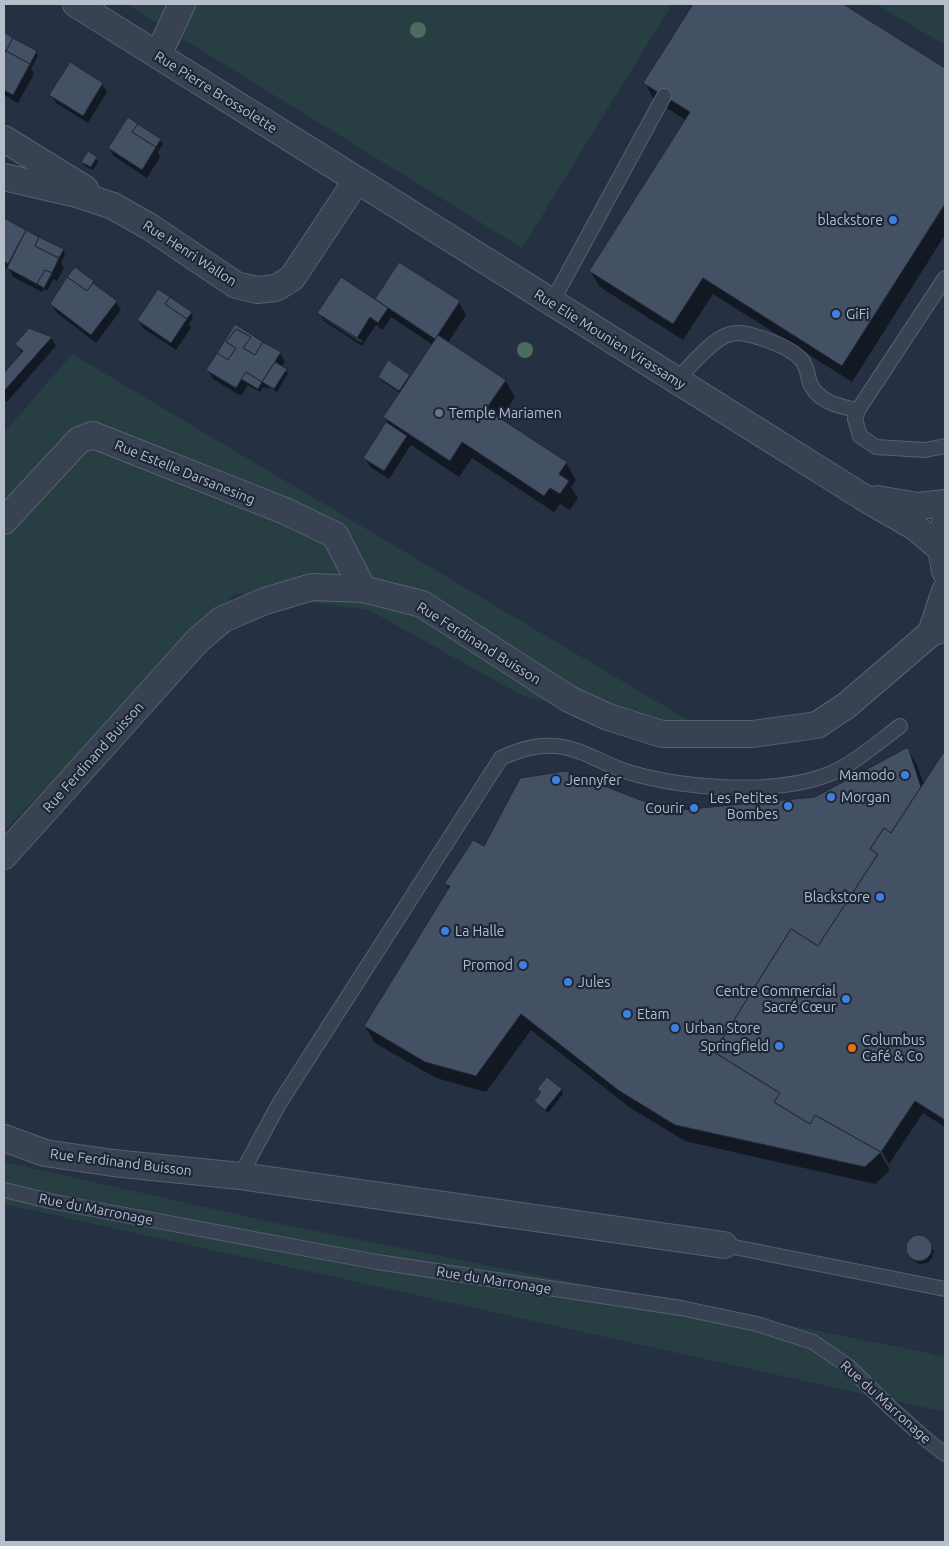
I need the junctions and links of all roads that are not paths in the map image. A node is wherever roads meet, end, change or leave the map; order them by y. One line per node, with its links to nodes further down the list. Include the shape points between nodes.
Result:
1 (76, 4): 3 (street, Rue Pierre Brossolette)
2 (182, 4): 3 (street)
3 (158, 55): 7 (street, Rue Pierre Brossolette)
4 (664, 96): 10 (lane)
5 (4, 139): 8 (street)
6 (4, 177): 8 (street, Rue Henri Wallon)
7 (357, 180): 8 (street, Rue Henri Wallon, via 292,278 276,288 257,290 236,285); 10 (street, Rue Elie Mounien Virassamy)
8 (113, 206)
9 (945, 278): 12 (lane)
10 (552, 302): 11 (street, Rue Elie Mounien Virassamy)
11 (677, 380): 12 (lane, via 711,344 730,334 748,334 774,342 800,359 808,370 814,390 822,397 838,407); 14 (street, Rue Elie Mounien Virassamy)
12 (858, 410): 13 (lane, via 855,419 860,436 876,447 925,450)
13 (945, 446)
14 (863, 497): 15 (street, Rue Elie Mounien Virassamy, via 918,506); 18 (street, Rue Elie Mounien Virassamy, via 915,528)
15 (945, 503)
16 (4, 521): 19 (street, Rue Estelle Darsanesing, via 79,440 93,436 285,511 335,535)
17 (945, 522): 18 (street)
18 (943, 560)
19 (363, 589): 21 (street, Rue Ferdinand Buisson, via 422,604 569,699 608,717 662,734 752,734 817,725 847,705); 23 (street, Rue Ferdinand Buisson, via 312,587 265,601 223,620 198,640)
20 (945, 591): 21 (street, Rue Ferdinand Buisson)
21 (938, 630)
22 (900, 726): 25 (lane, via 838,770 813,779 778,785 722,788 674,783 622,770 575,750 553,745 518,750 501,758 279,1104)
23 (4, 856)
24 (4, 1138): 25 (street, Rue Ferdinand Buisson, via 45,1153)
25 (240, 1176): 27 (street, Rue Ferdinand Buisson)
26 (4, 1190): 29 (lane, Rue du Marronage, via 377,1262 682,1308 757,1324 813,1342 848,1366)
27 (724, 1245): 28 (lane)
28 (945, 1289)
29 (945, 1454)

